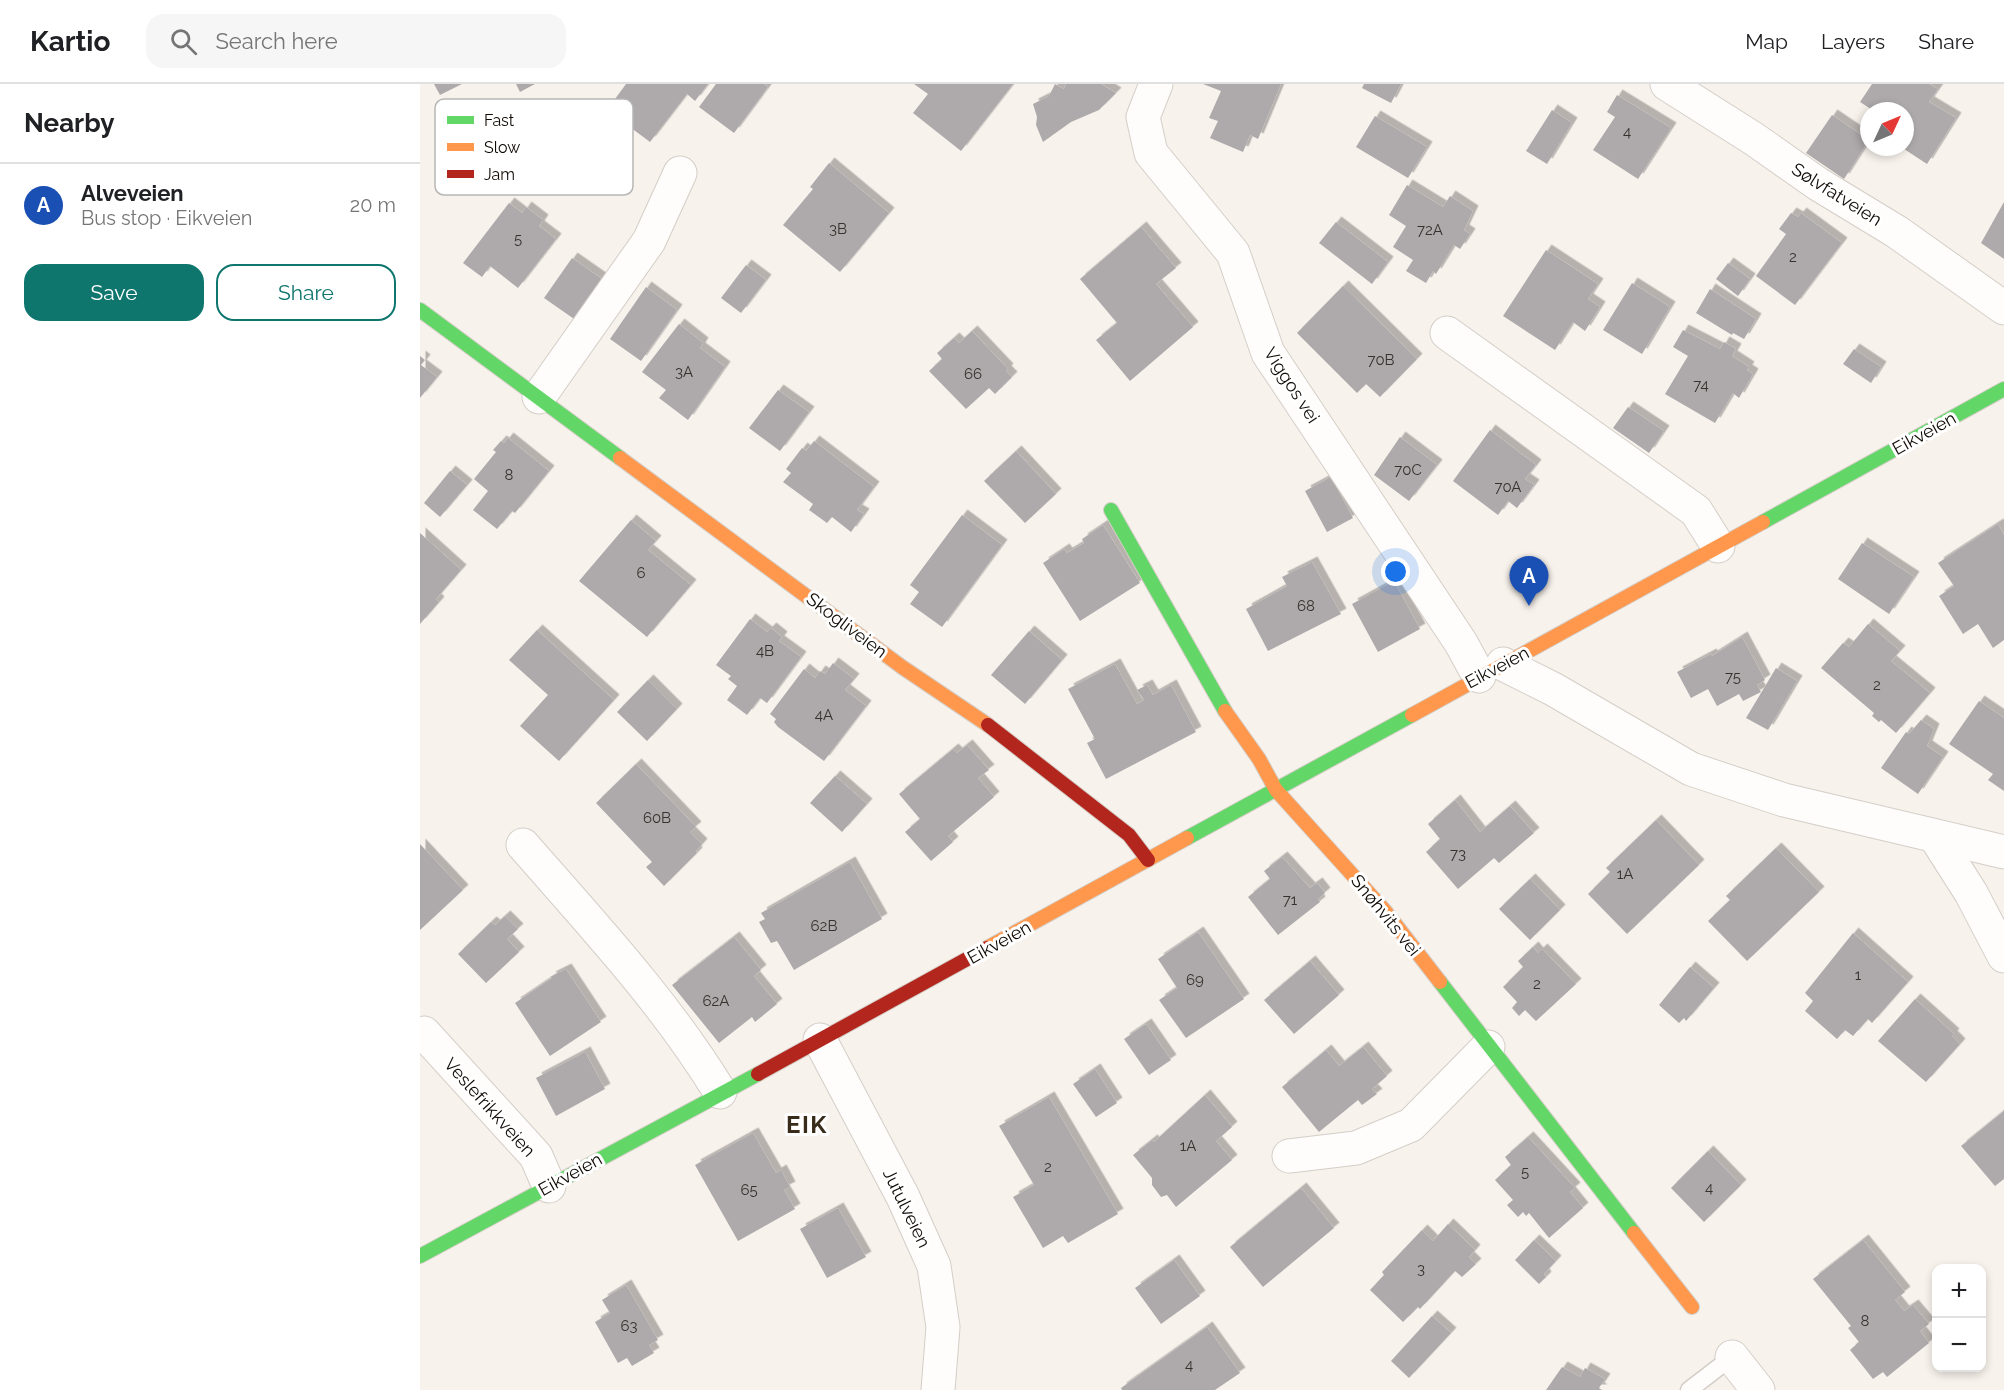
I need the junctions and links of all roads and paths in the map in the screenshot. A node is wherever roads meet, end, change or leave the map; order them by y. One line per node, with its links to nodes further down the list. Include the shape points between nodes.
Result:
1 (1156, 84): 11 (street, Viggos vei, via 1143,117 1151,153 1233,253 1268,353 1461,643)
2 (1667, 84): 4 (street, Sølvfatveien, via 1898,232)
3 (680, 173): 8 (street, via 649,242)
4 (2004, 308)
5 (420, 310): 8 (street, Skogliveien)
6 (1447, 333): 10 (street, via 1696,511)
7 (2004, 389): 10 (street, Eikveien)
8 (539, 398): 16 (street, Skogliveien, via 902,667 995,730 1129,835)
9 (1111, 510): 12 (street, via 1236,730 1259,759)
10 (1718, 546): 11 (street, Eikveien)
11 (1491, 670): 12 (street, Eikveien); 13 (street, via 1547,686 1691,769 1784,800)
12 (1276, 790): 16 (street, Eikveien); 20 (street, Snøhvits vei, via 1385,911)
13 (1936, 838): 15 (street); 17 (street)
14 (523, 845): 21 (street, via 636,974)
15 (2004, 852)
16 (1148, 860): 19 (street, Eikveien)
17 (2004, 956)
18 (423, 1033): 23 (street, Veslefrikkveien, via 536,1156)
19 (820, 1040): 21 (street, Eikveien); 27 (street, Jutulveien, via 903,1197 934,1266 943,1327)
20 (1488, 1047): 22 (street, via 1411,1125 1356,1148); 25 (street, Snøhvits vei)
21 (720, 1092): 23 (street, Eikveien)
22 (1289, 1156)
23 (549, 1186): 24 (street, Eikveien)
24 (420, 1256)
25 (1692, 1307)
26 (1732, 1357): 28 (lane); 29 (street)
27 (938, 1390)
28 (1689, 1390)
29 (1758, 1390)

